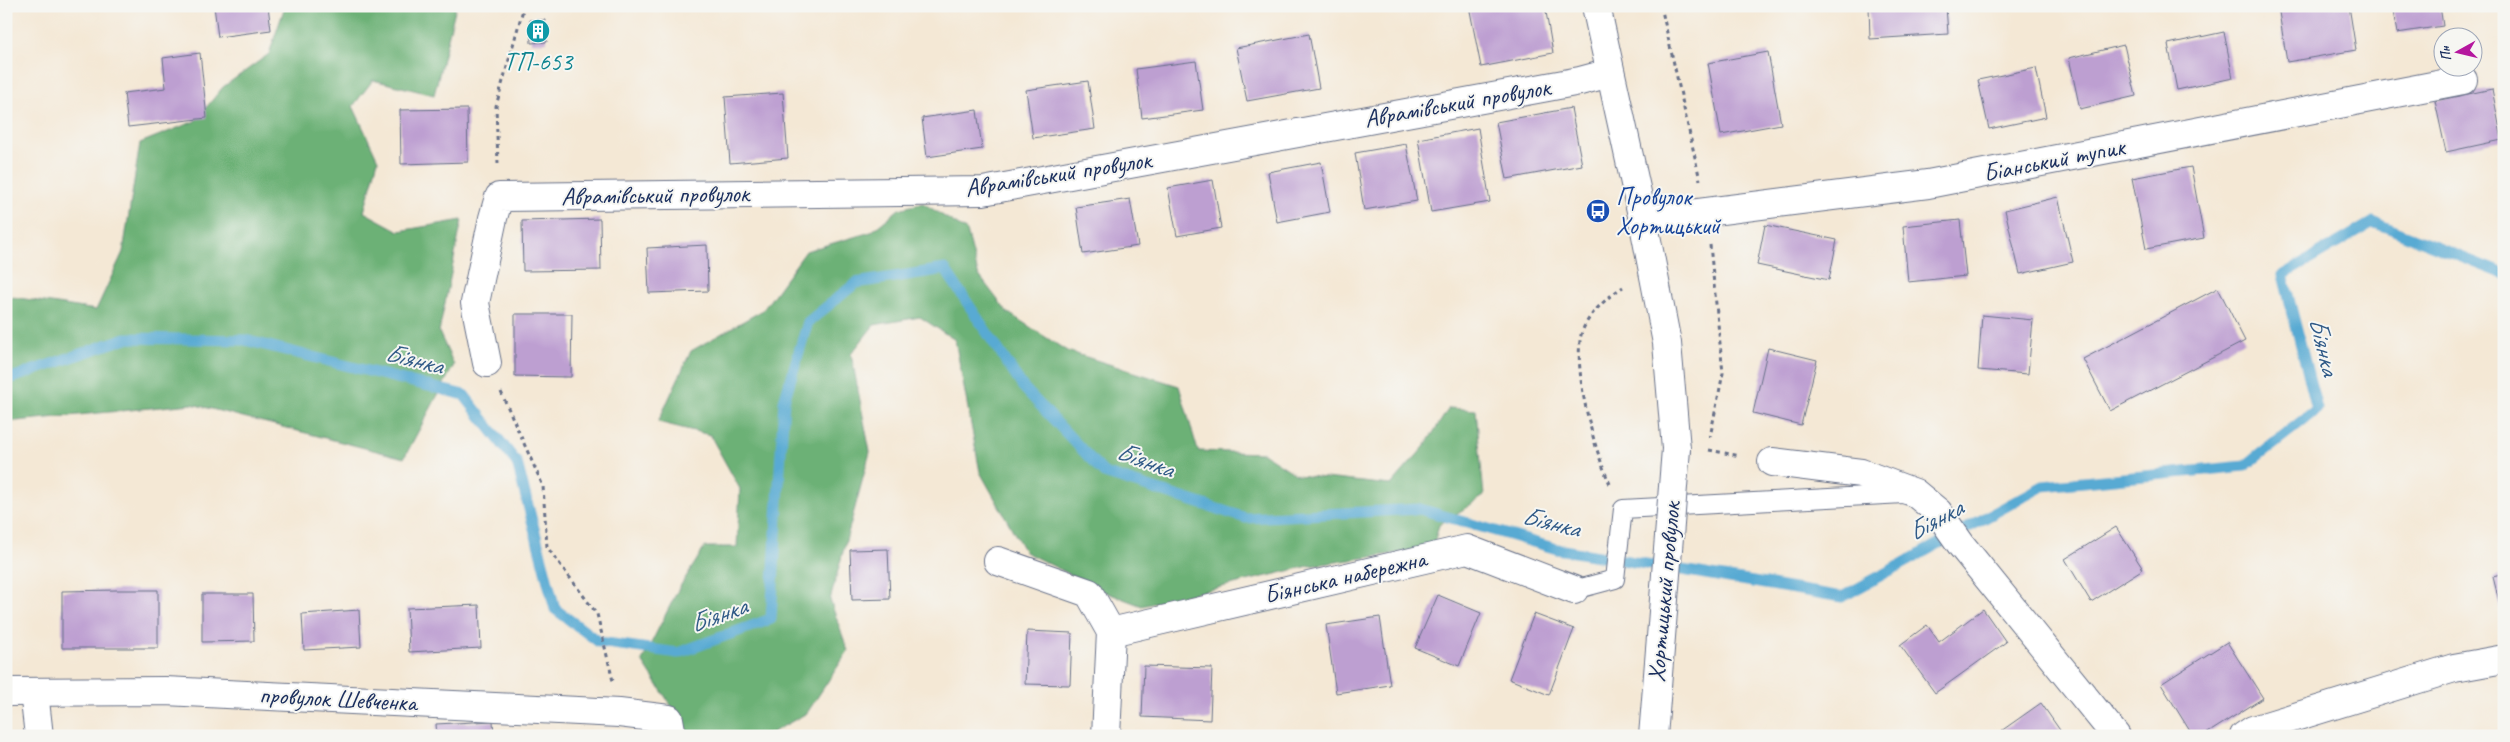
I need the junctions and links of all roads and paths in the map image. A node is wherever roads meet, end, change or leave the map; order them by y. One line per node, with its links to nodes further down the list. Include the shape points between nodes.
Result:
1 (524, 6): 5 (path, via 496,106)
2 (1596, 6): 3 (street, Хортицький провулок)
3 (1610, 73): 5 (street, Аврамівський провулок, via 983,190); 6 (street, Хортицький провулок)
4 (2463, 80): 6 (street, Біанський тупик, via 1928,184)
5 (499, 197): 8 (street, via 475,303)
6 (1643, 220): 19 (street, Хортицький провулок, bridge, via 1667,343 1676,449)
7 (1625, 285): 11 (path, via 1602,301 1582,334 1579,362 1587,415 1606,474)
8 (487, 363): 16 (path, via 543,486 547,547 597,614)
9 (1772, 462): 10 (street, via 1861,473)
10 (1915, 493): 11 (lane); 23 (street, via 1938,512)
11 (1623, 509): 13 (lane, via 1615,579)
12 (998, 561): 14 (street, via 1089,593)
13 (1574, 590): 14 (street, Біянська набережна, via 1466,549)
14 (1111, 632): 22 (street)
15 (2504, 659): 24 (street, via 2454,668 2253,730)
16 (612, 674)
17 (6, 692): 18 (street, провулок Шевченка)
18 (34, 692): 20 (street, провулок Шевченка, via 165,691 618,713); 21 (street)
19 (1654, 724)
20 (671, 728)
21 (39, 736)
22 (1106, 736)
23 (2116, 736)
24 (2244, 736)

